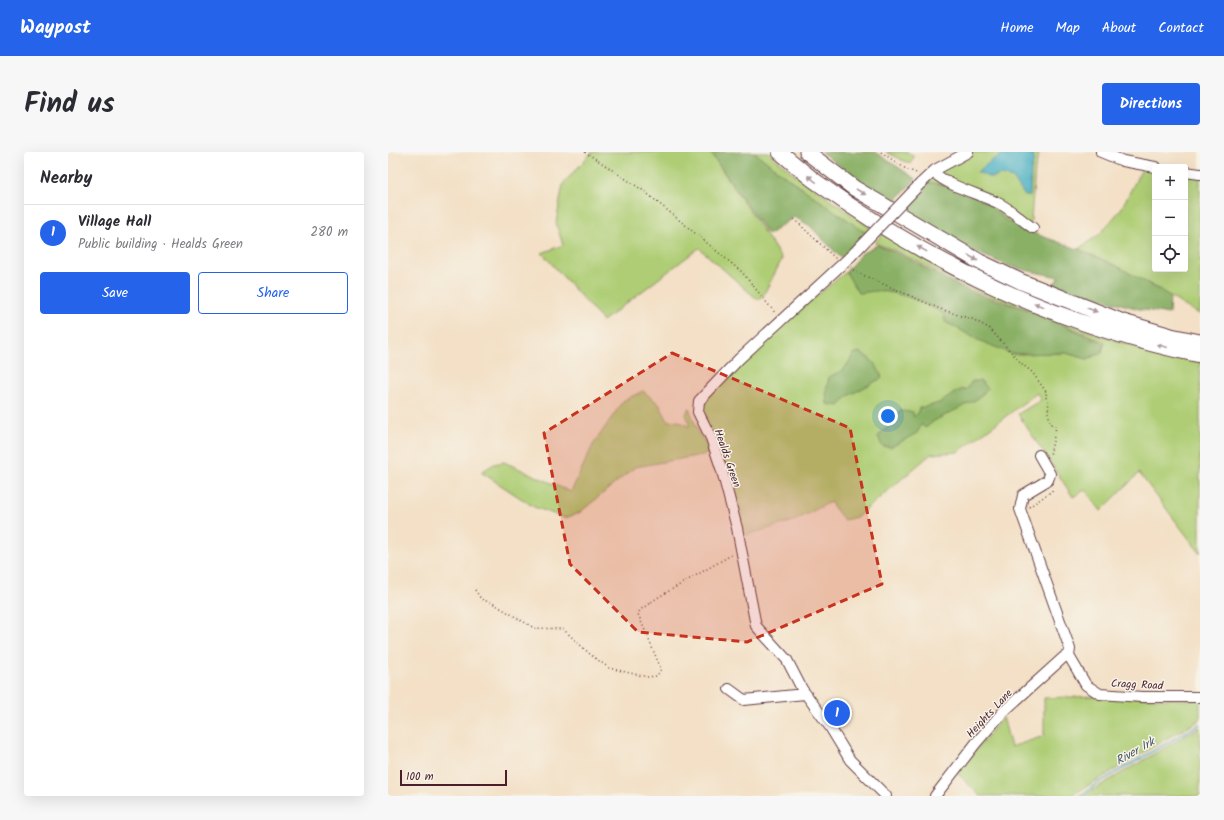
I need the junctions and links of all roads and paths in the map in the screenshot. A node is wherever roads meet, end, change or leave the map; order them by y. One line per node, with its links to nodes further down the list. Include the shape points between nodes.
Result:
1 (585, 152): 14 (path, via 644,191 742,272)
2 (780, 152): 16 (highway, one-way to 2, via 1143,341 1078,320 996,287 912,244 873,220 814,181)
3 (807, 152): 15 (highway, one-way to 15, via 854,188 980,262 1022,282 1123,322)
4 (881, 152): 10 (path, via 906,169)
5 (968, 152): 10 (street, Healds Green)
6 (1101, 152): 7 (street, via 1124,161)
7 (1152, 166)
8 (1188, 172): 9 (street)
9 (1200, 174)
10 (927, 178): 12 (street, via 944,181 1002,205); 13 (street, Healds Green, bridge)
11 (794, 219): 13 (path)
12 (1032, 228)
13 (847, 262): 14 (street, Healds Green); 17 (path, via 856,272 989,328 1032,372 1047,393 1045,396 1050,406 1050,423 1056,427)
14 (781, 321): 20 (street, Healds Green, via 739,359 699,401 698,412 711,438 722,471)
15 (1200, 342)
16 (1200, 355)
17 (1044, 456): 19 (street, via 1050,474 1048,480 1022,495)
18 (1052, 484): 19 (path, via 1052,491)
19 (1022, 513): 22 (street, via 1070,649)
20 (741, 550): 21 (path, via 640,610 638,614 641,624 661,669 657,676 648,677 609,668 564,629 534,628 481,599); 24 (street, Healds Green, via 756,626 786,660)
21 (475, 590)
22 (1069, 656): 25 (street, Cragg Road, via 1086,685 1100,694); 27 (street, Heights Lane, via 1064,657 1002,713)
23 (729, 689): 24 (street, via 744,700)
24 (805, 694): 26 (street, Healds Green, via 830,727 850,760)
25 (1200, 697)
26 (886, 796)
27 (935, 796)

